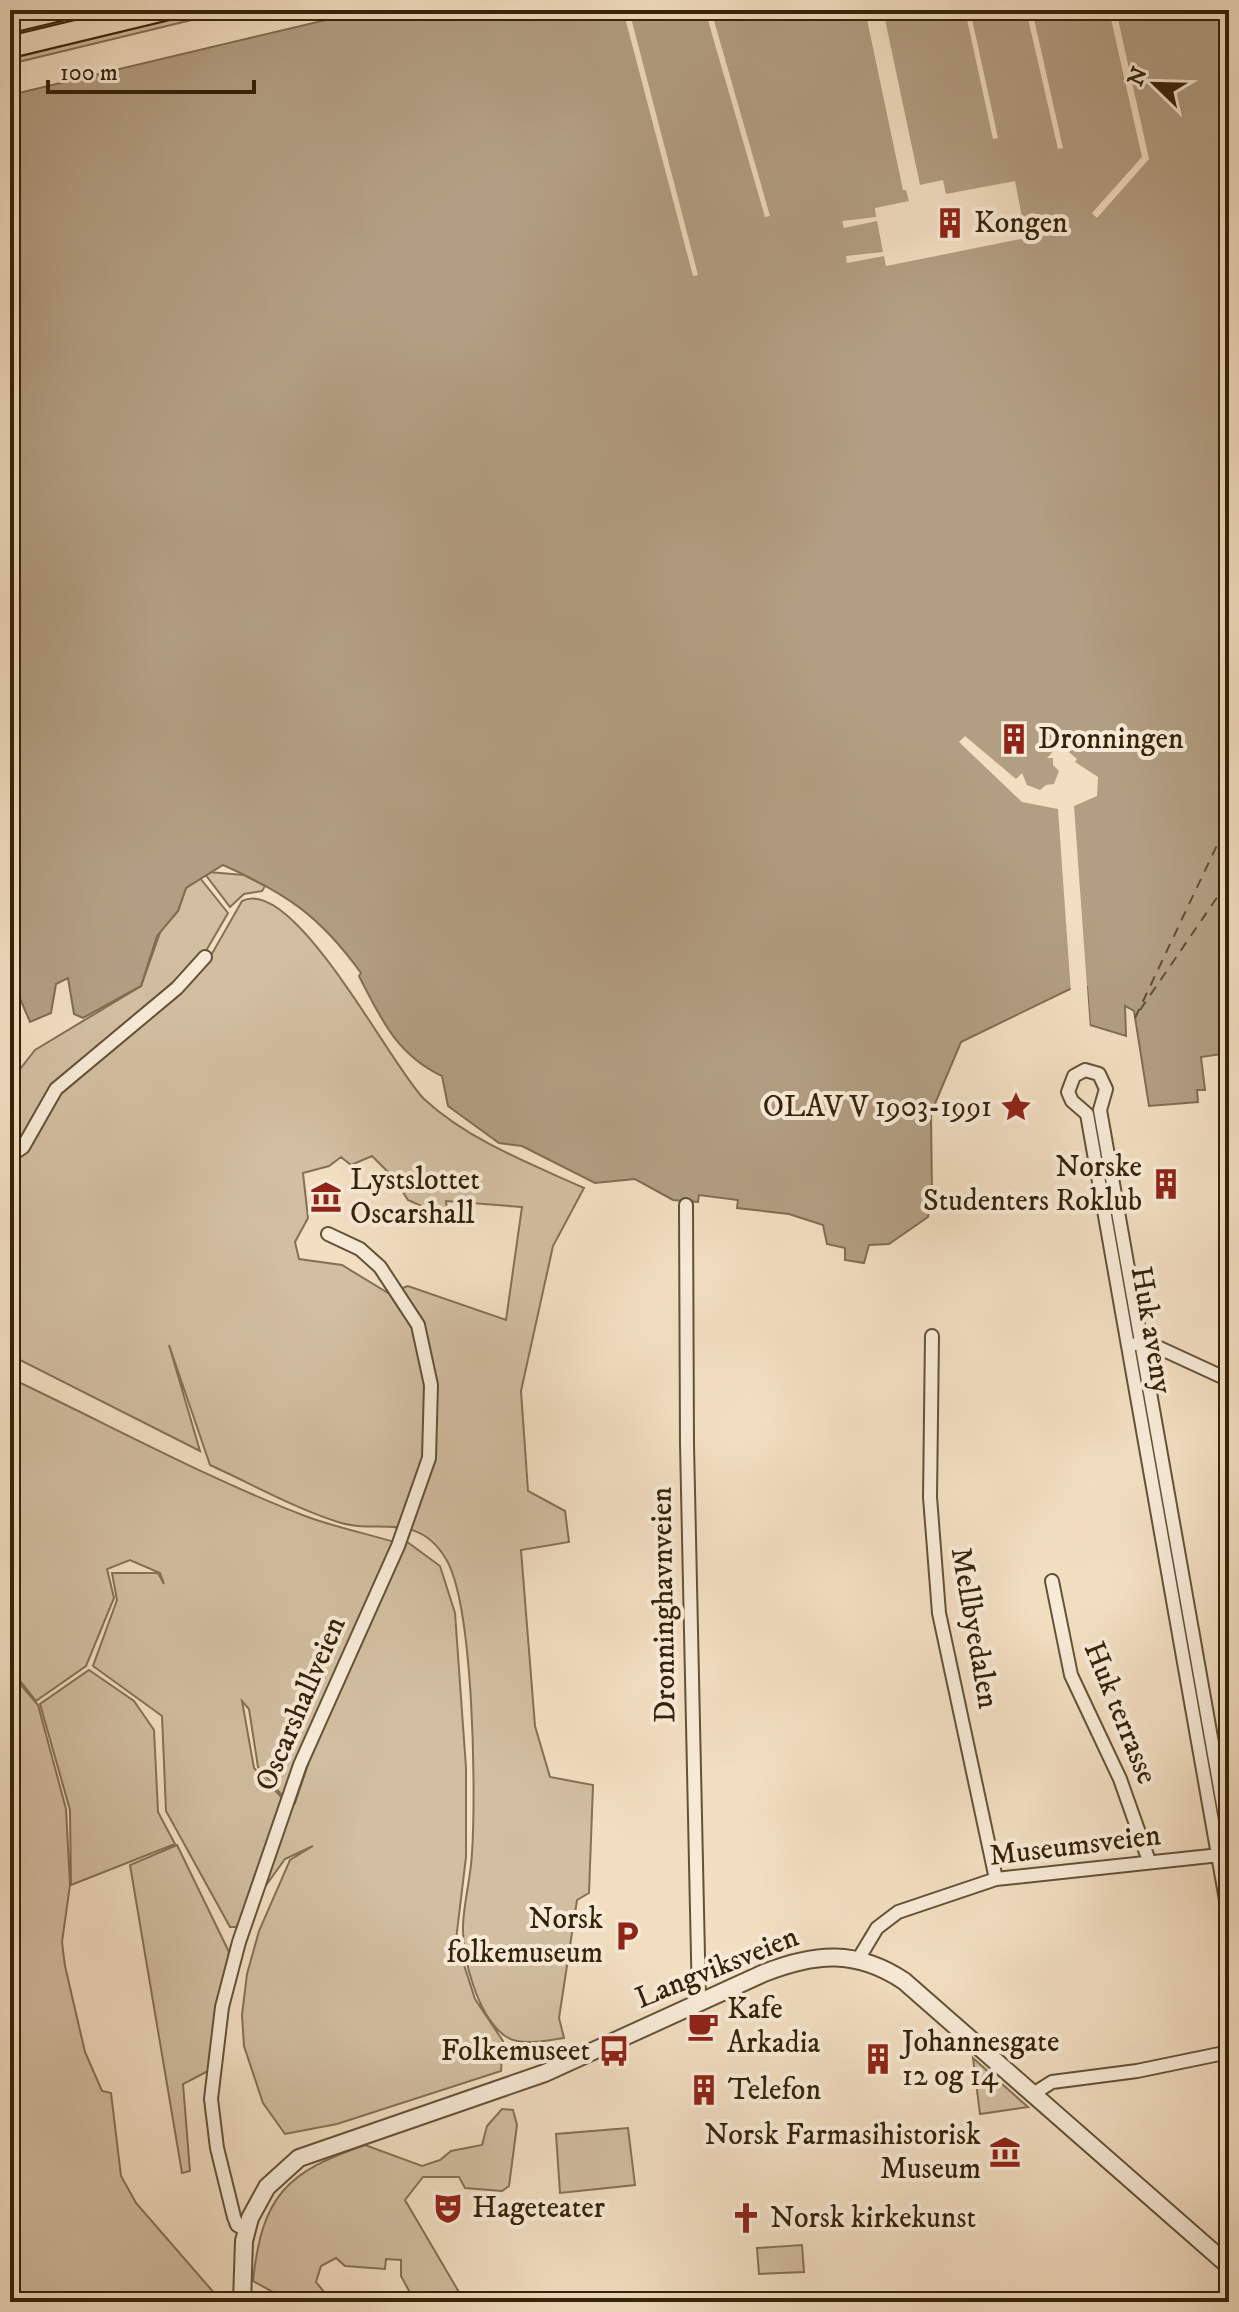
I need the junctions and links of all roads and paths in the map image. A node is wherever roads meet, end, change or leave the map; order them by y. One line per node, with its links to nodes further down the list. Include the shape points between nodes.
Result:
1 (60, 10): 3 (highway)
2 (164, 10): 4 (highway)
3 (10, 22)
4 (10, 47)
5 (205, 957): 6 (street, via 177,988 56,1089 23,1147)
6 (10, 1156)
7 (686, 1205): 32 (street, Dronninghavnveien)
8 (328, 1234): 35 (street, Oscarshallveien, via 360,1249 380,1267 418,1325 431,1385 429,1458 398,1546 300,1765 222,2007 211,2099 234,2217)
9 (1122, 1237): 10 (street, Huk aveny); 10 (street, Huk aveny, via 1100,1110 1106,1089 1099,1074 1085,1070 1074,1076 1068,1092 1087,1114); 12 (street, Huk aveny)
10 (1107, 1238): 13 (street, Huk aveny)
11 (932, 1336): 29 (street, Mellbyedalen, via 930,1497 939,1613)
12 (1141, 1343): 13 (street); 14 (street); 15 (street, Huk aveny)
13 (1127, 1346): 16 (street, Huk aveny)
14 (1229, 1380)
15 (1156, 1429): 16 (street, Huk aveny); 17 (street, Huk aveny)
16 (1142, 1431): 18 (street, Huk aveny)
17 (1174, 1525): 18 (street); 20 (street, Huk aveny)
18 (1160, 1528): 21 (street, Huk aveny)
19 (1052, 1581): 28 (street, Huk terrasse, via 1071,1675 1120,1779)
20 (1190, 1613): 21 (street); 22 (street, Huk aveny)
21 (1175, 1616): 23 (street, Huk aveny)
22 (1205, 1698): 23 (street); 24 (street, Huk aveny)
23 (1190, 1701): 25 (street, Huk aveny)
24 (1218, 1775): 25 (street); 26 (street, Huk aveny)
25 (1204, 1777): 27 (street, Huk aveny)
26 (1229, 1839)
27 (1224, 1855): 28 (street, Museumsveien); 30 (street, Huk aveny)
28 (1149, 1861): 29 (street, Museumsveien)
29 (996, 1879): 31 (street, Museumsveien, via 898,1912 877,1928)
30 (1229, 1917)
31 (859, 1958): 32 (street, Langviksveien, via 828,1955 798,1960); 34 (street, Langviksveien, via 904,1981)
32 (699, 2003): 35 (street, Langviksveien, via 523,2082 299,2158 267,2187)
33 (1229, 2052): 34 (street, via 1052,2082)
34 (1033, 2094): 36 (street, Langviksveien)
35 (246, 2230): 37 (street, Langviksveien)
36 (1229, 2266)
37 (242, 2302)

